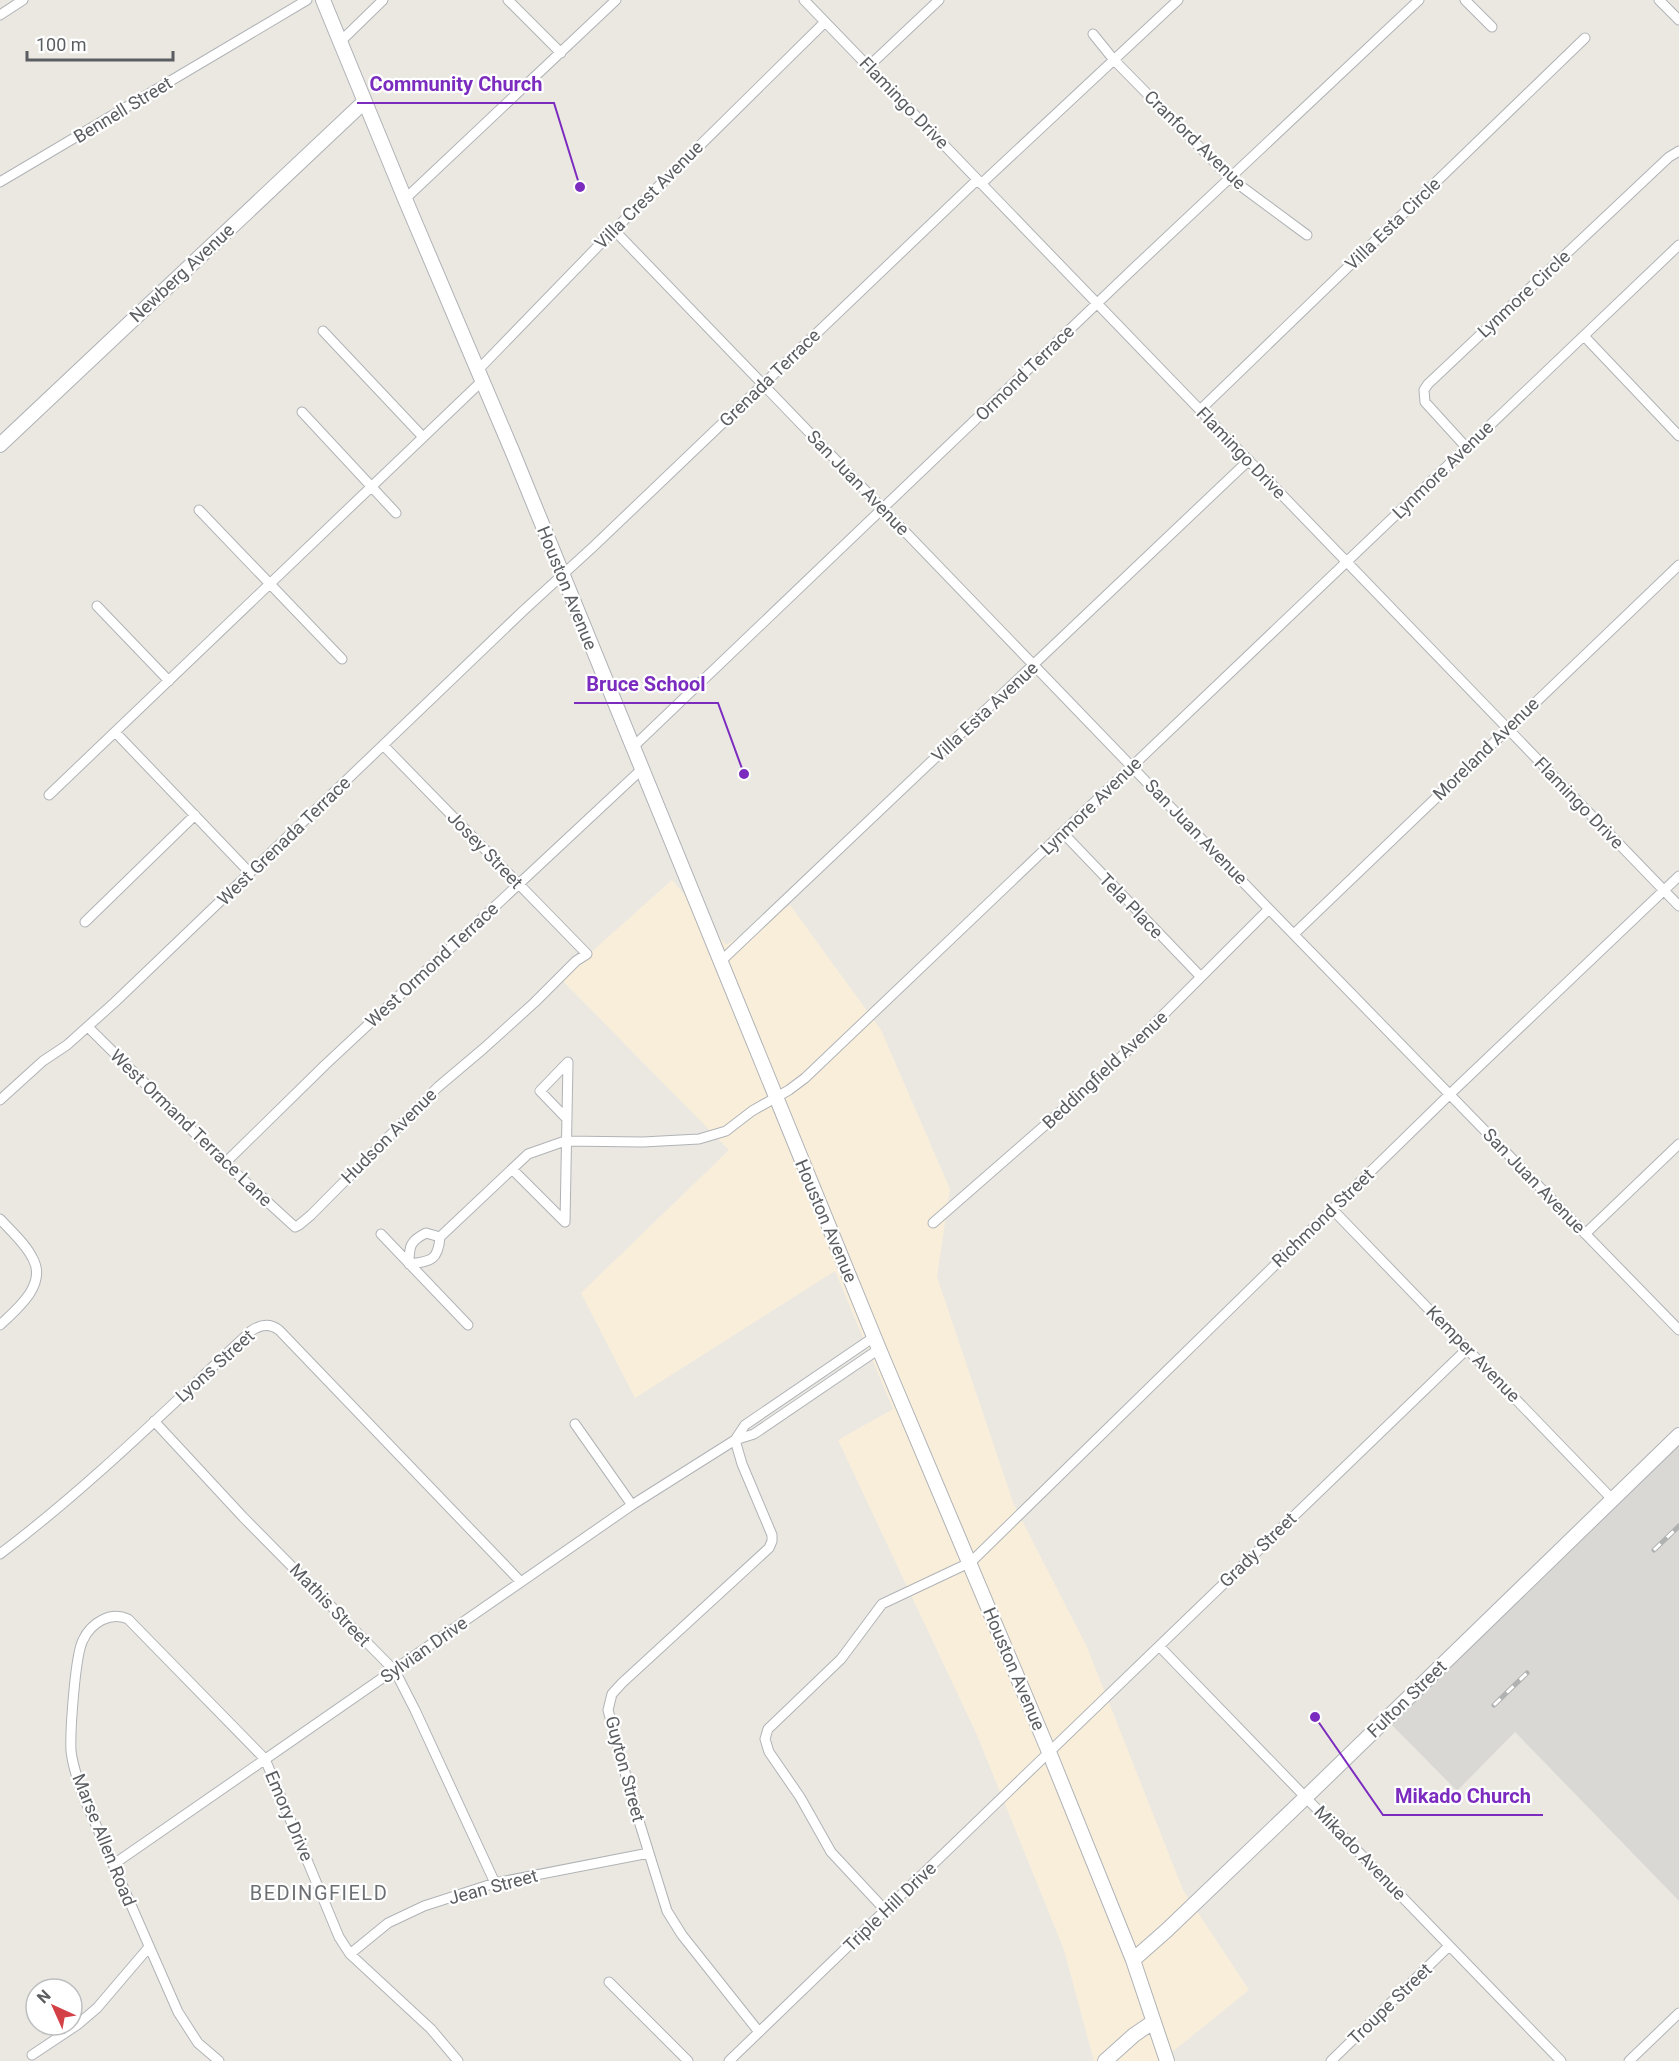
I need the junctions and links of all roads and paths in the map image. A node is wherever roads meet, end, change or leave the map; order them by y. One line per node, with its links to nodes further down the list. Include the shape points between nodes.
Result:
1 (23, 0): 13 (street)
2 (307, 0): 26 (street, Bennell Street)
3 (324, 0): 19 (street, Houston Avenue)
4 (383, 0): 19 (street)
5 (508, 0): 20 (street)
6 (616, 0): 20 (street)
7 (804, 0): 15 (street, Flamingo Drive)
8 (939, 0): 22 (street)
9 (1178, 0): 21 (street, Grenada Terrace)
10 (1419, 0): 25 (street, Ormond Terrace)
11 (1465, 0): 16 (street)
12 (1663, 1): 14 (street)
13 (0, 15)
14 (1679, 20)
15 (825, 22): 22 (street, Flamingo Drive); 29 (street, Villa Crest Avenue)
16 (1492, 27)
17 (1093, 34): 21 (street, Cranford Avenue)
18 (1585, 38): 37 (street, Villa Esta Circle)
19 (341, 41): 23 (street, Houston Avenue)
20 (561, 53): 28 (street)
21 (1114, 60): 25 (street, Cranford Avenue); 27 (street, Grenada Terrace)
22 (869, 66): 27 (street, Flamingo Drive)
23 (364, 102): 28 (street, Houston Avenue); 41 (street, Newberg Avenue)
24 (1679, 151): 42 (street, Lynmore Circle, via 1428,384 1425,402)
25 (1230, 178): 30 (street, Cranford Avenue); 32 (street, Ormond Terrace)
26 (0, 182)
27 (979, 182): 32 (street, Flamingo Drive); 36 (street, Grenada Terrace)
28 (405, 199): 35 (street, Houston Avenue)
29 (614, 230): 35 (street, Villa Crest Avenue); 36 (street, San Juan Avenue)
30 (1307, 235)
31 (1679, 245): 34 (street, Lynmore Avenue)
32 (1098, 304): 37 (street, Flamingo Drive); 45 (street, Ormond Terrace)
33 (323, 331): 40 (street)
34 (1584, 336): 39 (street); 42 (street, Lynmore Avenue)
35 (479, 376): 40 (street); 50 (street, Houston Avenue)
36 (764, 385): 45 (street, San Juan Avenue); 50 (street, Grenada Terrace)
37 (1200, 410): 43 (street, Flamingo Drive)
38 (302, 412): 44 (street)
39 (1679, 436)
40 (423, 437): 44 (street)
41 (0, 445)
42 (1466, 447): 48 (street, Lynmore Avenue)
43 (1249, 460): 48 (street, Flamingo Drive); 54 (street, Villa Esta Avenue)
44 (372, 487): 47 (street); 51 (street)
45 (883, 508): 54 (street, San Juan Avenue); 59 (street, Ormond Terrace)
46 (199, 510): 51 (street)
47 (396, 513)
48 (1347, 562): 56 (street, Flamingo Drive); 60 (street, Lynmore Avenue)
49 (1679, 565): 56 (street, Moreland Avenue)
50 (562, 576): 58 (street, West Grenada Terrace); 59 (street, Houston Avenue)
51 (270, 583): 53 (street); 55 (street)
52 (97, 606): 55 (street)
53 (342, 658)
54 (1035, 665): 60 (street, San Juan Avenue); 74 (street, Villa Esta Avenue)
55 (169, 681): 57 (street)
56 (1507, 729): 68 (street, Flamingo Drive); 72 (street, Moreland Avenue)
57 (116, 733): 62 (street); 63 (street)
58 (383, 745): 65 (street, West Grenada Terrace); 67 (street, Josey Street)
59 (633, 747): 61 (street, Houston Avenue)
60 (1133, 767): 64 (street, Lynmore Avenue); 70 (street, San Juan Avenue)
61 (642, 770): 67 (street, West Ormond Terrace); 74 (street, Houston Avenue)
62 (49, 795)
63 (195, 815): 65 (street); 71 (street)
64 (1063, 833): 75 (street, Tela Place); 78 (street, Lynmore Avenue, via 805,1078)
65 (250, 873): 76 (street, West Grenada Terrace)
66 (1679, 876): 68 (street, Richmond Street)
67 (519, 884): 73 (street, Josey Street); 83 (street, West Ormond Terrace)
68 (1664, 890): 69 (street, Flamingo Drive); 77 (street, Richmond Street)
69 (1679, 906)
70 (1269, 909): 72 (street, San Juan Avenue); 75 (street, Beddingfield Avenue)
71 (85, 922)
72 (1294, 934): 77 (street, San Juan Avenue)
73 (587, 954): 88 (street, Hudson Avenue, via 438,1087)
74 (720, 962): 78 (street, Houston Avenue)
75 (1201, 977): 87 (street, Beddingfield Avenue, via 1071,1105)
76 (88, 1027): 79 (street, West Grenada Terrace); 83 (street, West Ormand Terrace Lane)
77 (1450, 1095): 85 (street, Richmond Street); 90 (street, San Juan Avenue)
78 (775, 1098): 81 (street, Lynmore Avenue, via 726,1131 699,1139); 96 (street, Houston Avenue)
79 (0, 1100)
80 (566, 1118): 80 (street, via 567,1095 568,1062 540,1091); 81 (street)
81 (565, 1141): 84 (street, Lynmore Avenue, via 528,1154); 84 (street, via 565,1222)
82 (1679, 1144): 90 (street)
83 (225, 1163): 88 (street, West Ormand Terrace Lane)
84 (512, 1169): 91 (street, Lynmore Avenue)
85 (1332, 1209): 97 (street, Kemper Avenue); 105 (street, Richmond Street)
86 (0, 1219): 93 (street, via 32,1256 37,1276 26,1300)
87 (933, 1223)
88 (295, 1227)
89 (381, 1234): 92 (street)
90 (1585, 1234): 95 (street, San Juan Avenue)
91 (440, 1237): 92 (street, Lynmore Avenue, via 439,1251 431,1261); 92 (street, via 426,1233 416,1238 410,1248)
92 (409, 1264): 94 (street)
93 (0, 1325)
94 (468, 1325)
95 (1679, 1330)
96 (876, 1343): 101 (street, Sylvian Drive, via 754,1434); 105 (street, Houston Avenue)
97 (1467, 1349): 102 (street, Kemper Avenue); 108 (street, Grady Street)
98 (154, 1421): 104 (street, Lyons Street, via 52,1514); 106 (street, Lyons Street, via 252,1331 274,1326); 109 (street, Mathis Street)
99 (575, 1424): 103 (street)
100 (1679, 1435): 102 (street, Fulton Street)
101 (735, 1440): 103 (street, Sylvian Drive); 113 (street, Guyton Street, via 772,1535 769,1548 622,1683 609,1704 608,1713)
102 (1613, 1500): 112 (street, Fulton Street)
103 (632, 1505): 106 (street, Sylvian Drive)
104 (0, 1554)
105 (970, 1562): 110 (street, Houston Avenue); 116 (street, Richmond Street, via 878,1607 841,1659 772,1724 766,1735 769,1752 831,1852)
106 (522, 1582): 109 (street, Sylvian Drive)
107 (146, 1638): 111 (street, Emory Drive); 114 (street, Marse Allen Road, via 128,1619 111,1616 89,1631 78,1656 73,1758 85,1800)
108 (1159, 1646): 110 (street, Grady Street); 112 (street, Mikado Avenue)
109 (395, 1671): 111 (street, Sylvian Drive); 115 (street, Mathis Street)
110 (1049, 1752): 116 (street, Triple Hill Drive); 120 (street, Houston Avenue)
111 (265, 1759): 114 (street, Sylvian Drive); 119 (street, Emory Drive, via 339,1937)
112 (1306, 1797): 117 (street, Mikado Avenue); 120 (street, Fulton Street)
113 (649, 1853): 115 (street, Jean Street); 124 (street, Guyton Street, via 670,1917)
114 (114, 1864): 118 (street, Marse Allen Road)
115 (495, 1883): 119 (street, Jean Street, via 408,1912)
116 (886, 1911): 124 (street, Triple Hill Drive)
117 (1449, 1946): 132 (street, Troupe Street); 133 (street, Mikado Avenue)
118 (149, 1947): 125 (street, via 98,2008); 127 (street, Marse Allen Road, via 188,2030)
119 (350, 1954): 128 (street, Emory Drive, via 430,2029)
120 (1133, 1960): 123 (street, Houston Avenue)
121 (609, 1982): 129 (street)
122 (1679, 2013): 134 (street)
123 (1153, 2022): 130 (street); 131 (street, Houston Avenue)
124 (759, 2032): 126 (street, Triple Hill Drive)
125 (32, 2055)
126 (735, 2059)
127 (219, 2061)
128 (458, 2061)
129 (688, 2061)
130 (1105, 2061)
131 (1167, 2061)
132 (1331, 2061)
133 (1561, 2061)
134 (1629, 2061)

